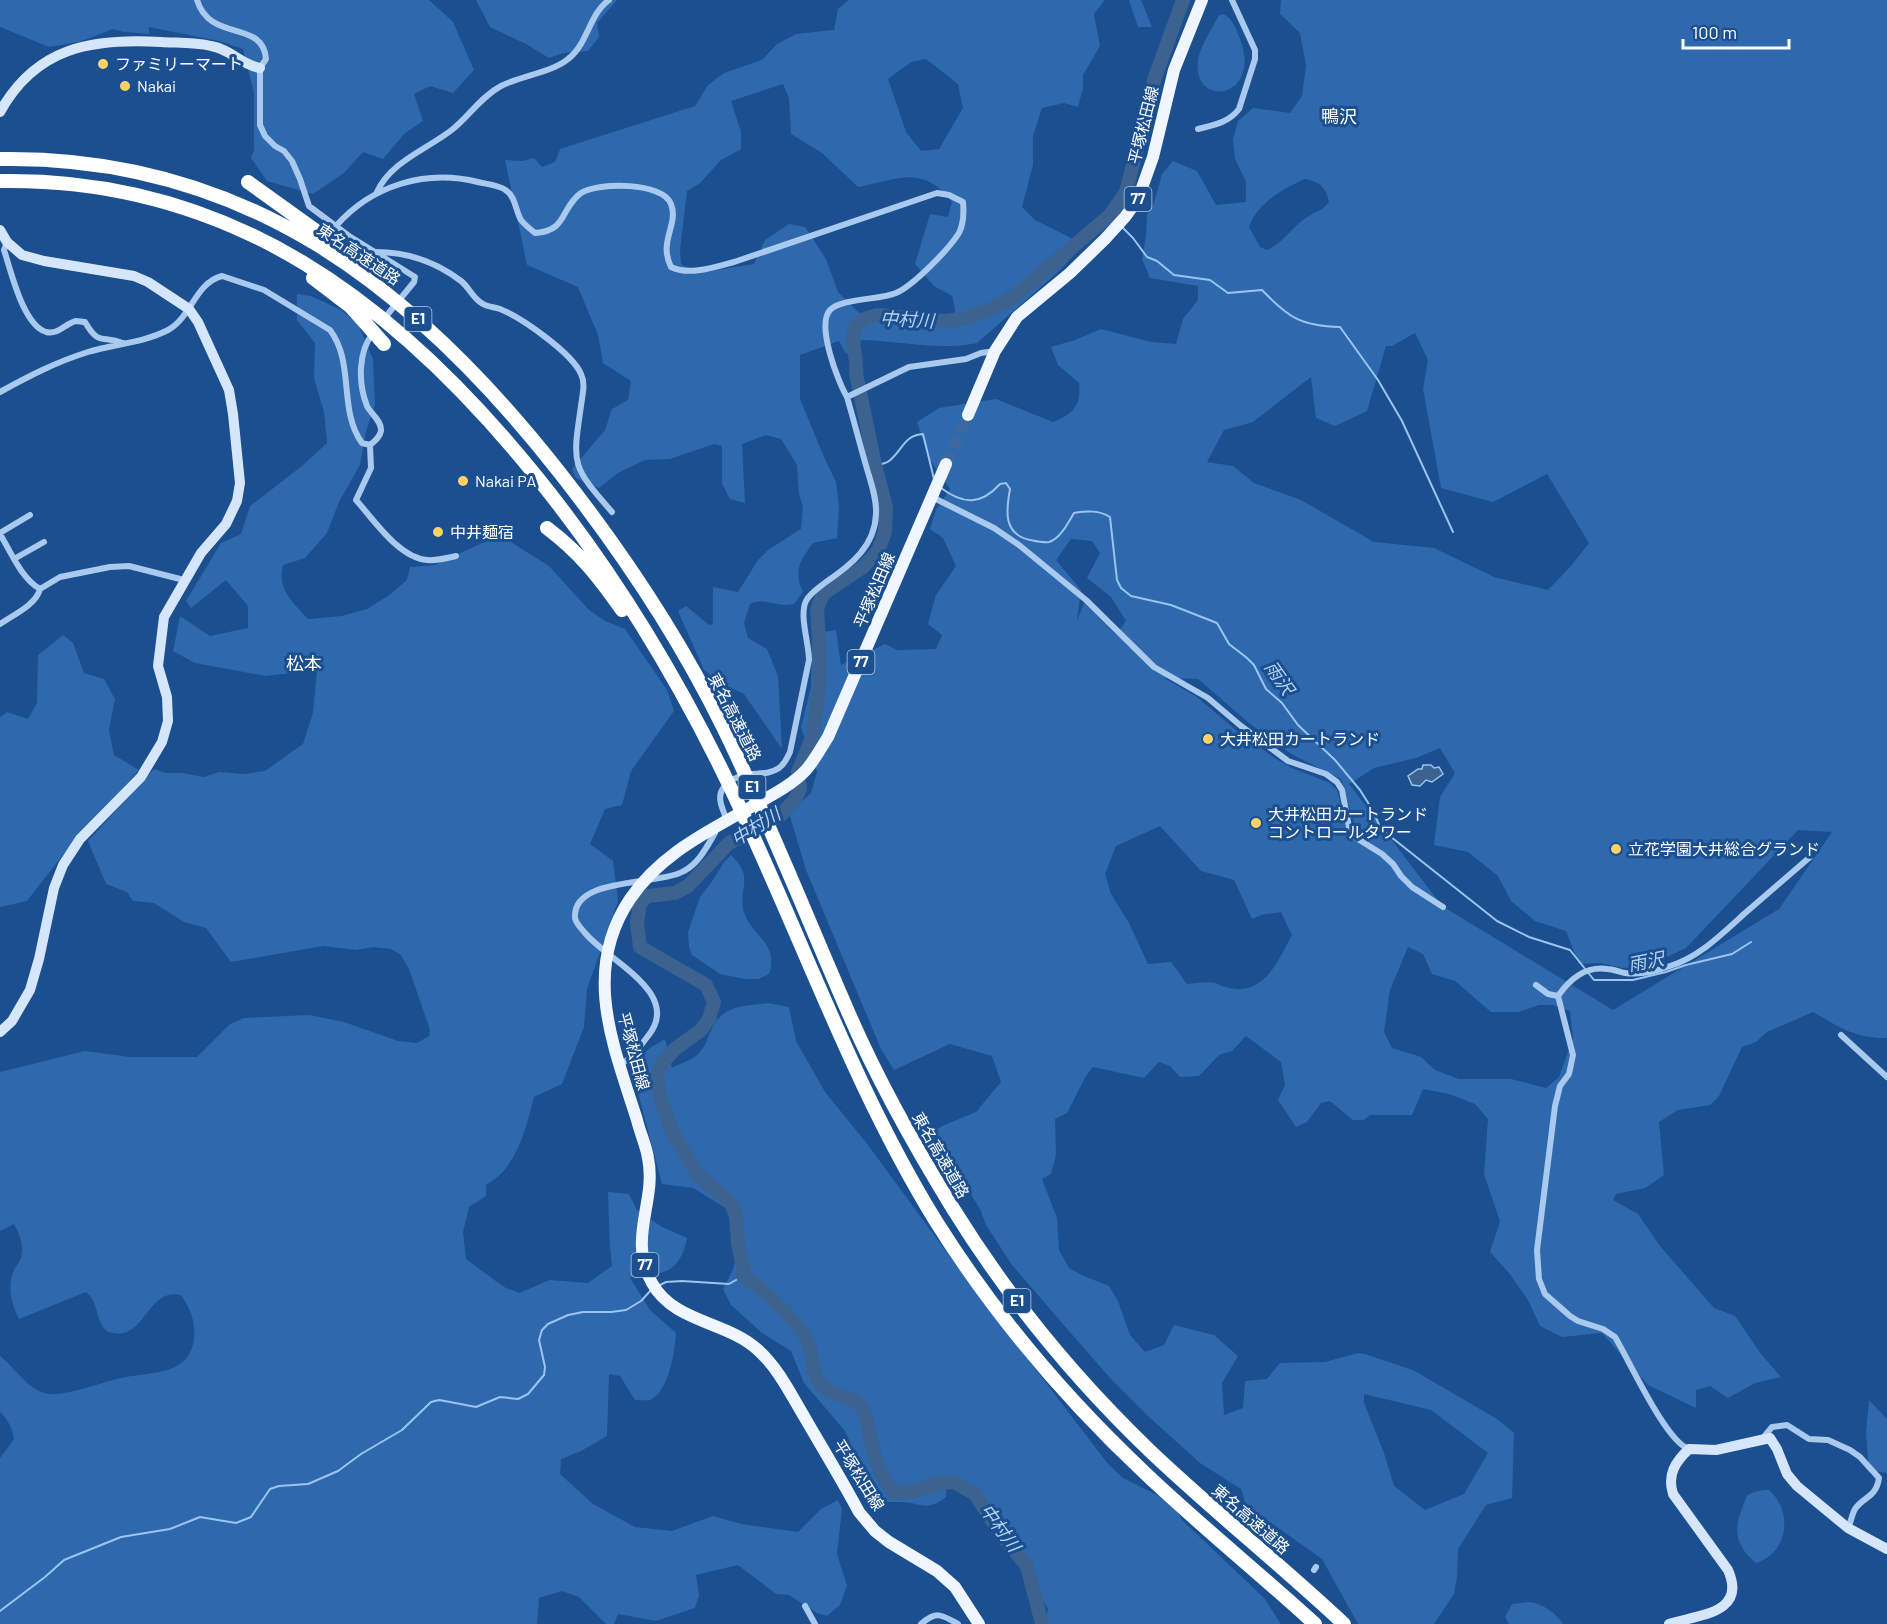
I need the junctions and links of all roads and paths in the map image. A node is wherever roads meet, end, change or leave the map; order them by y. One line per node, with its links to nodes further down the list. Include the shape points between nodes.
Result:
1 (197, 0): 5 (street, via 210,21 249,34 261,43 266,59)
2 (609, 0): 12 (street, via 568,60 499,87 452,130 392,171)
3 (1202, 0): 20 (main road, 平塚松田線 / 77, via 1173,70 1138,199 1105,239 1017,317)
4 (1232, 0): 7 (street, via 1252,40 1255,59 1234,116)
5 (260, 68): 6 (street, via 248,66 212,46 108,41 53,57 34,68); 13 (street, via 260,125 265,136 292,161 309,206)
6 (0, 112)
7 (1198, 129)
8 (0, 159): 23 (highway, 東名高速道路 / E1, via 73,162 145,174 213,194 280,224 334,255 402,305)
9 (0, 181): 11 (highway, E1)
10 (248, 182): 23 (highway, via 411,304 457,347)
11 (94, 187): 19 (highway, via 197,219 264,248 351,307); 38 (highway, E1, via 184,208 258,238 334,281 423,351 486,417 561,506 640,621)
12 (377, 193): 13 (street); 22 (street, via 420,178 468,179 503,188 511,194 523,223 535,232 548,232 582,192 596,186 656,190 671,204 665,249 670,267 680,272 734,262 937,193 963,202 959,233 910,286 895,294 842,304 826,318 831,357 841,388)
13 (336, 226): 16 (street)
14 (0, 230): 15 (street)
15 (7, 242): 17 (street, via 32,258 134,276); 18 (street, via 4,250 21,305 37,325 46,332 61,330 75,321 86,322 93,336)
16 (375, 252): 25 (street, via 415,277 363,350 362,388 381,433); 28 (street, via 418,257 438,267 460,280 484,305 500,309 558,347 577,367 584,383 575,445 577,464 584,480)
17 (189, 309): 18 (street, via 171,329); 25 (street, via 203,287 222,276 264,290 321,323 340,346 353,428 362,443); 35 (street, via 229,390 240,483 226,524)
18 (124, 343): 21 (street, via 49,366)
19 (384, 344)
20 (995, 351): 22 (street, via 909,367); 24 (main road, 平塚松田線 / 77)
21 (0, 392)
22 (850, 396): 39 (street, via 873,492 876,514 871,538 848,567 806,601 809,660 790,752 778,769 735,777 722,789 719,797)
23 (506, 406): 61 (highway, 東名高速道路 / E1, via 607,536 698,680 743,768 850,1017 910,1138 955,1213 1070,1366 1146,1446)
24 (968, 415)
25 (370, 445): 33 (street, via 372,468 356,500 390,539 414,558 429,561)
26 (946, 464): 27 (main road, 平塚松田線 / 77)
27 (932, 497): 39 (main road, 平塚松田線 / 77, via 828,737 806,770); 43 (street, via 994,528 1018,545 1086,600 1154,667 1208,698 1288,761 1326,774 1337,782 1353,836 1382,854 1412,887)
28 (612, 512)
29 (30, 515): 31 (street)
30 (547, 528): 38 (highway, via 572,547 597,576)
31 (0, 533): 34 (street)
32 (44, 542): 34 (street)
33 (456, 556)
34 (14, 559): 36 (street)
35 (184, 580): 36 (street, via 129,566 110,567 60,577); 47 (street, via 164,617 158,666 167,697 168,721 162,742 141,777 80,839 63,865 30,990 12,1021)
36 (40, 589): 37 (street, via 30,604)
37 (0, 624)
38 (680, 689): 60 (highway, E1, via 748,825 873,1108 938,1225 992,1303 1095,1424)
39 (727, 821): 40 (main road, 平塚松田線 / 77)
40 (713, 829): 42 (main road, 平塚松田線 / 77, via 668,857); 42 (street, via 715,833 699,860 667,879)
41 (1810, 857): 46 (street, via 1690,958 1642,973 1592,969 1580,973)
42 (642, 882): 44 (main road, 平塚松田線 / 77, via 617,924); 44 (street, via 606,886 579,903 575,918 578,925)
43 (1443, 907)
44 (608, 954): 49 (main road, 平塚松田線 / 77, via 604,998 609,1033); 49 (street, via 646,987 657,1003 654,1029 630,1059)
45 (1536, 985): 46 (street)
46 (1558, 996): 52 (street, via 1573,1055 1555,1106 1537,1250 1539,1279 1545,1294 1570,1316 1615,1337 1668,1430 1679,1445)
47 (0, 1032)
48 (1841, 1035): 50 (street)
49 (620, 1065): 59 (main road, 平塚松田線 / 77, via 649,1160 641,1233 642,1257 652,1282 680,1311 757,1349 782,1378 875,1531 955,1587)
50 (1887, 1077)
51 (1763, 1438): 52 (street, via 1716,1450); 53 (street, via 1773,1441 1787,1474 1797,1486); 53 (street, via 1772,1427 1787,1425 1809,1439 1827,1440 1860,1457 1879,1478 1874,1493 1853,1511)
52 (1689, 1449): 62 (street, via 1673,1469 1670,1486 1676,1500 1728,1570 1731,1590 1718,1611)
53 (1848, 1528): 54 (street)
54 (1887, 1549)
55 (805, 1606): 56 (street)
56 (814, 1624)
57 (921, 1624): 58 (street, via 929,1617 944,1615)
58 (958, 1624)
59 (978, 1624)
60 (1315, 1624)
61 (1344, 1624)
62 (1669, 1624)

